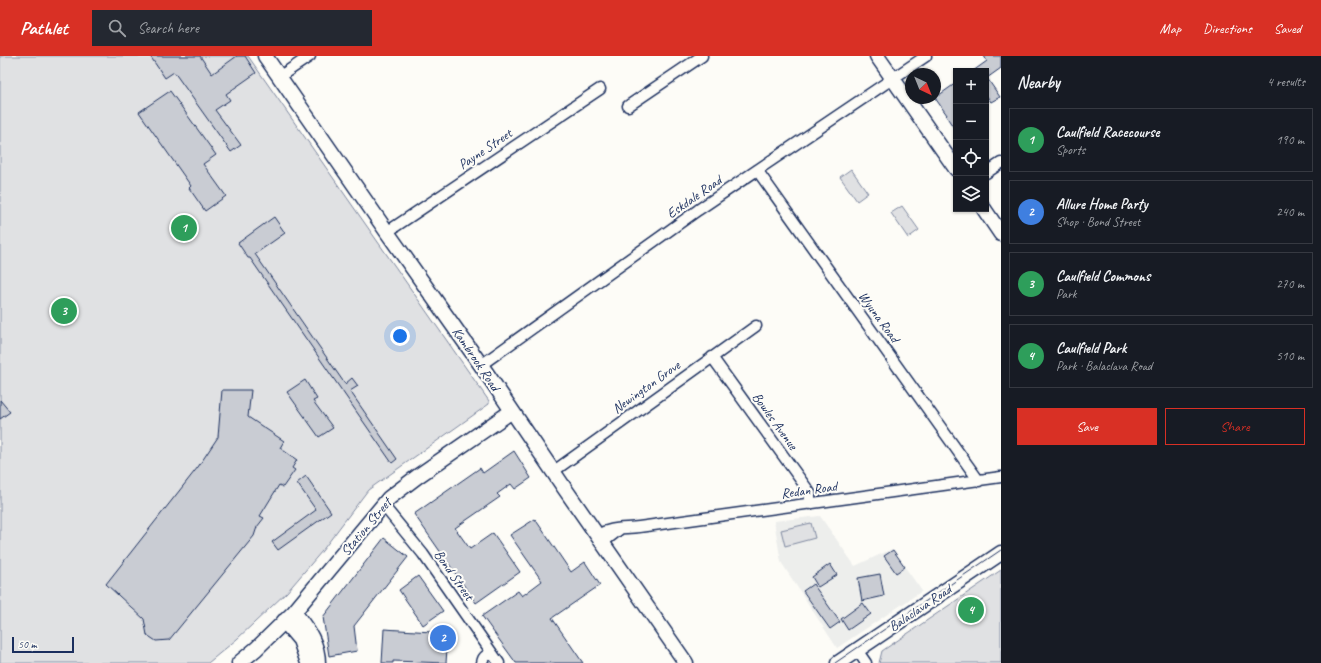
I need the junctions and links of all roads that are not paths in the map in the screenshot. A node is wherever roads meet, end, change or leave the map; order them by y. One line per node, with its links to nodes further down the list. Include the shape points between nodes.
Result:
1 (265, 56): 6 (street, Kambrook Road)
2 (310, 56): 6 (street)
3 (702, 56): 9 (street)
4 (877, 56): 7 (street)
5 (926, 56): 7 (street, Eskdale Road)
6 (279, 77): 15 (street, Kambrook Road)
7 (892, 78): 11 (street); 12 (street, Eskdale Road)
8 (600, 89): 15 (street, Payne Street)
9 (628, 106)
10 (1001, 162): 13 (street)
11 (953, 165)
12 (757, 170): 19 (street, Eskdale Road); 23 (street, Wyuna Road)
13 (989, 171)
14 (986, 212): 16 (street)
15 (387, 232): 19 (street, Kambrook Road)
16 (1001, 234)
17 (756, 326): 18 (street, Newington Grove)
18 (712, 357): 21 (street, Newington Grove); 24 (street, Bowles Avenue, via 808,490)
19 (481, 365): 20 (street, Kambrook Road)
20 (512, 411): 21 (street, Kambrook Road); 25 (street, Station Street, via 396,492)
21 (554, 471): 26 (street, Kambrook Road)
22 (1001, 477): 23 (street, Redan Road)
23 (978, 480): 24 (street, Redan Road)
24 (810, 504): 26 (street, Redan Road, via 620,530 612,528)
25 (383, 505): 28 (street, Station Street); 30 (street, Bond Street, via 423,554)
26 (600, 539): 35 (street, Kambrook Road)
27 (1001, 553): 29 (street, Balaclava Road)
28 (289, 616): 31 (street, Station Street); 32 (street); 33 (street, via 314,641)
29 (857, 650): 36 (street, Balaclava Road); 37 (street)
30 (496, 660): 34 (street, via 490,655 483,658)
31 (239, 663)
32 (308, 663)
33 (318, 663)
34 (482, 663)
35 (686, 663)
36 (838, 663)
37 (866, 663)

